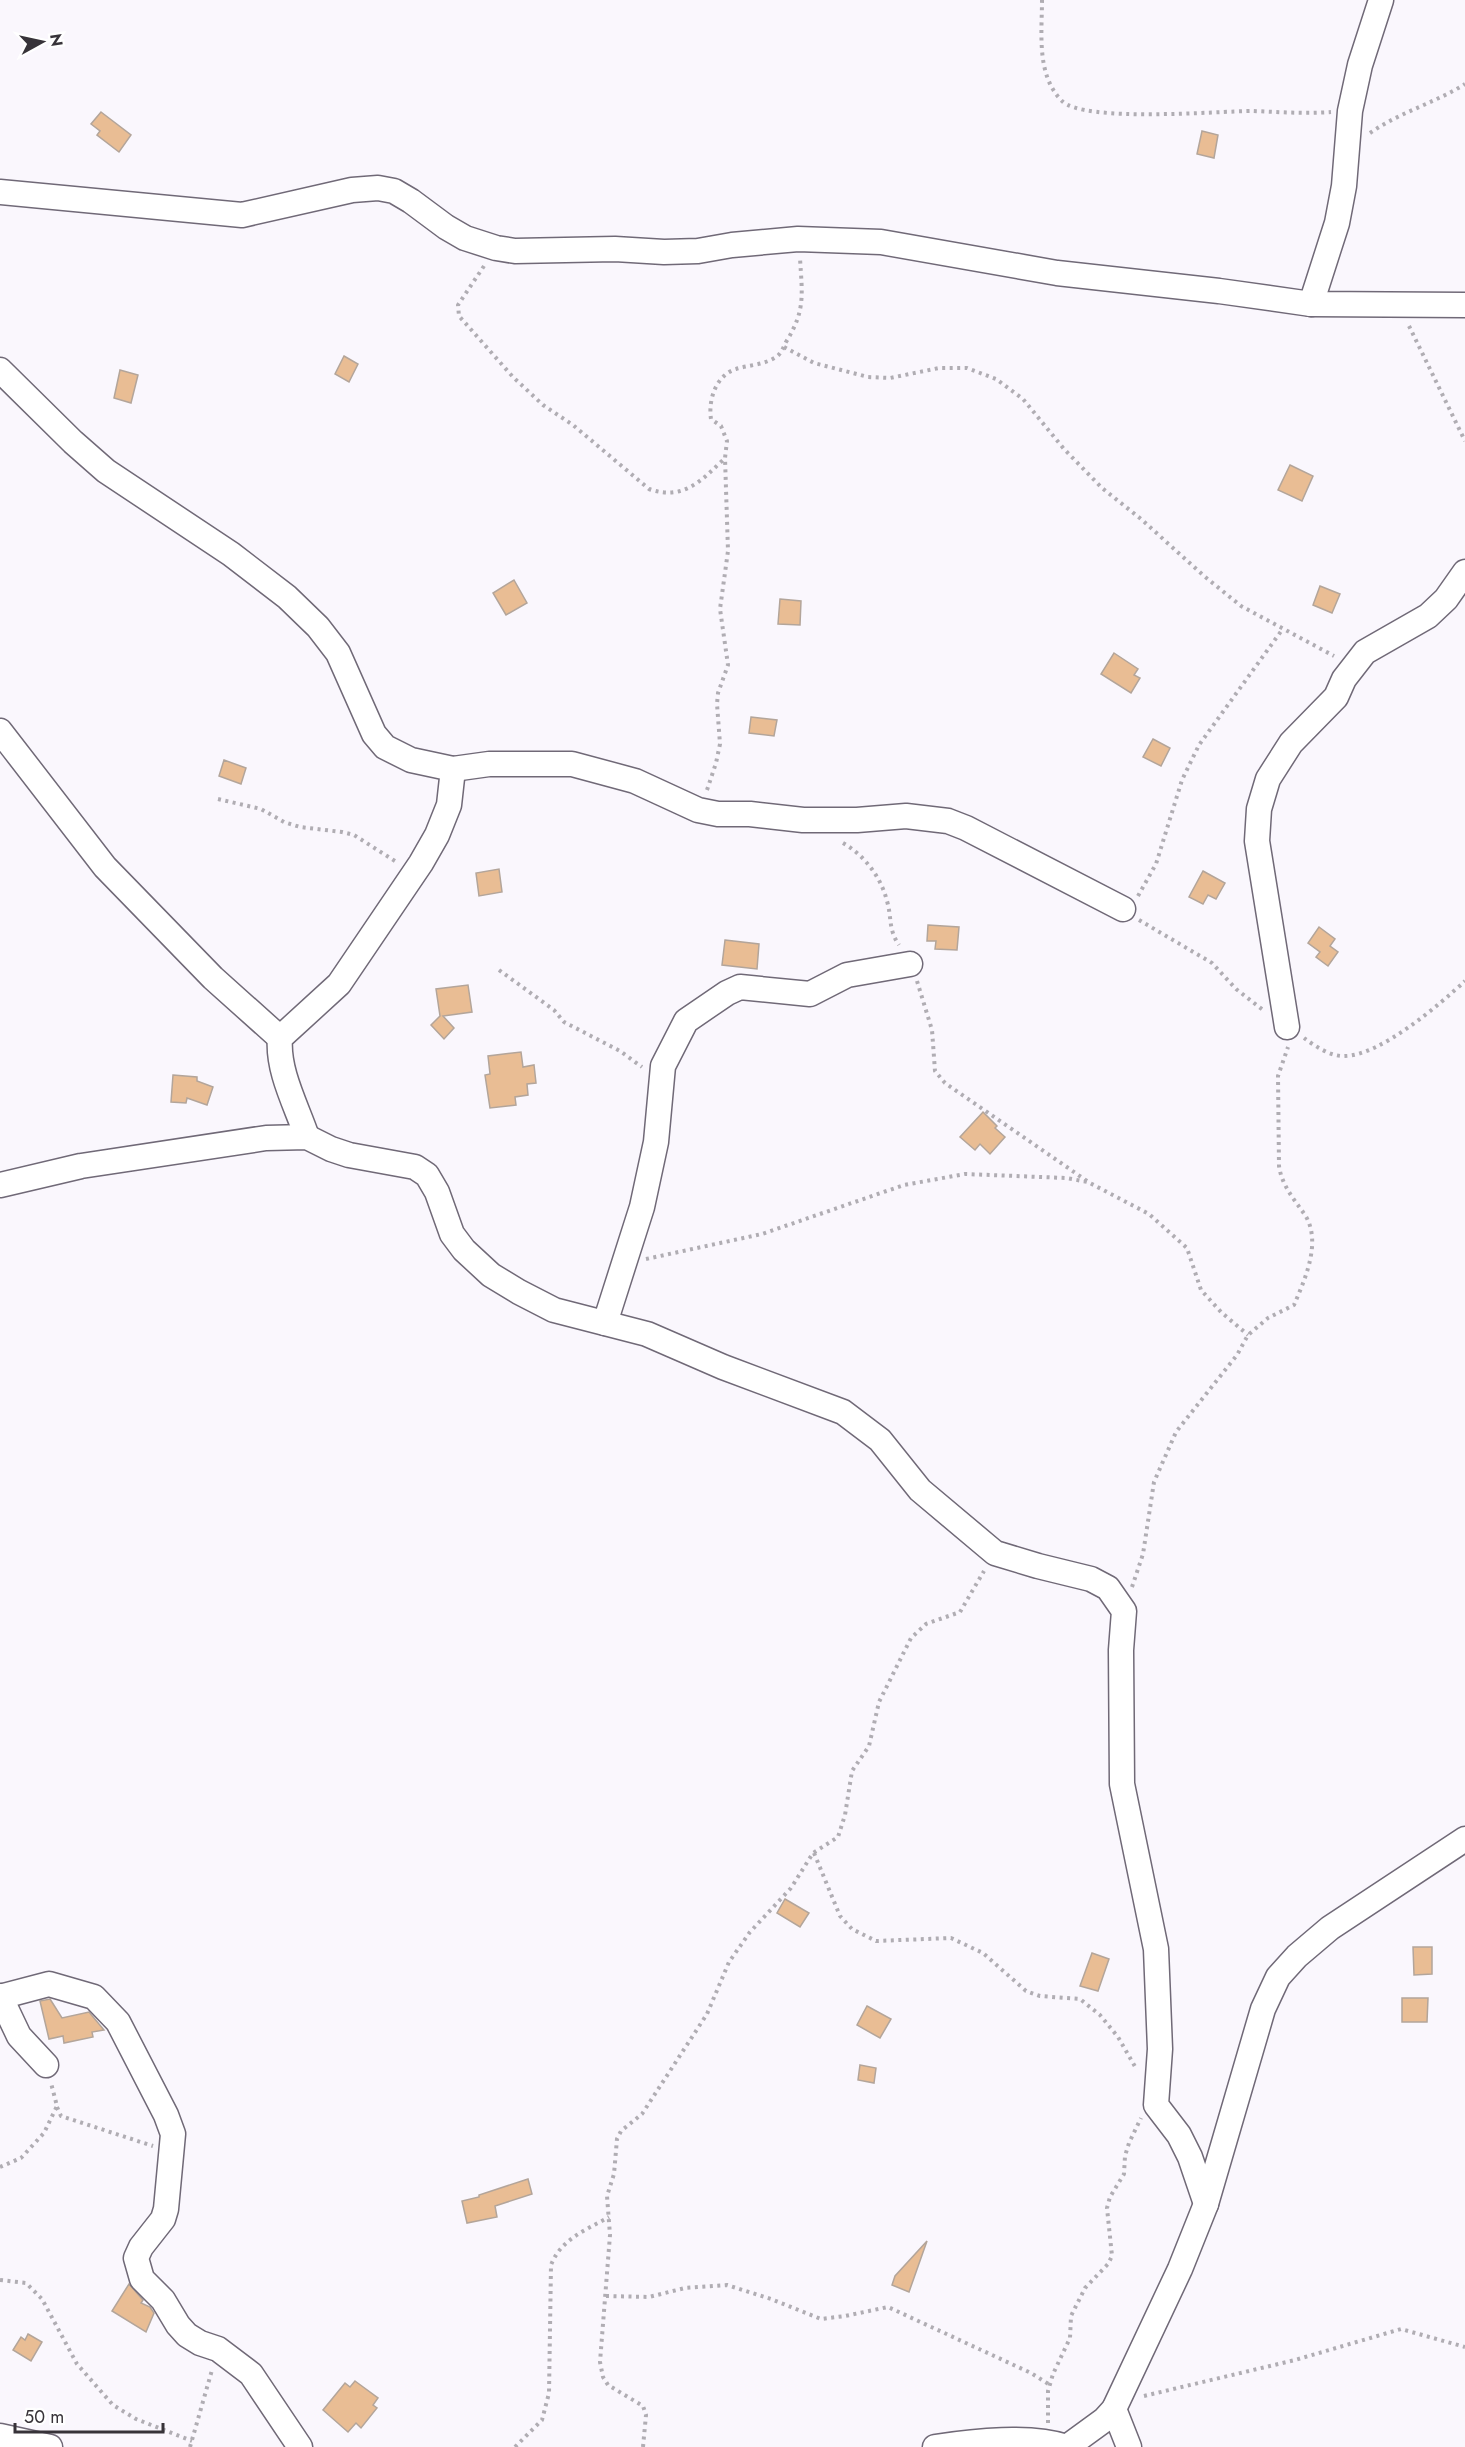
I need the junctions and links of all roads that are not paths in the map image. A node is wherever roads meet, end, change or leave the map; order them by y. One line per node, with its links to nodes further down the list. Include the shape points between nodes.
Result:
1 (1381, 0): 3 (street, via 1350,111 1337,223)
2 (0, 192): 3 (street, via 242,215 352,189 378,188 394,191 465,238 496,248 534,252 664,252 798,239 881,242 1057,273)
3 (1311, 304): 4 (street)
4 (1465, 305)
5 (0, 370): 8 (street, via 106,471 231,554 287,597 318,627 338,653 362,711 385,747 411,760)
6 (1465, 572): 11 (street, via 1428,616 1365,652 1336,697 1291,743 1268,779 1259,809 1257,841)
7 (0, 731): 12 (street, via 105,867 213,978)
8 (453, 769): 9 (street, via 489,764 572,764 635,781 698,810 718,814 803,820 906,816 948,821); 12 (street, via 449,805 437,835 414,872 339,984)
9 (1122, 909)
10 (910, 964): 15 (street, via 847,975 810,994 740,987 686,1021 663,1066 656,1142 642,1207)
11 (1288, 1035)
12 (280, 1038): 13 (street, via 282,1065)
13 (308, 1137): 14 (street, via 266,1138 93,1164); 15 (street, via 349,1155 415,1167 427,1175 437,1192 452,1234 491,1275 554,1310)
14 (0, 1185)
15 (605, 1323): 19 (street, via 647,1334 843,1412 880,1440 920,1490 995,1553 1091,1579 1108,1588 1124,1611 1120,1650 1122,1784 1156,1949 1160,2049 1154,2101 1179,2135)
16 (1465, 1839): 19 (street, via 1330,1928 1278,1977 1263,2009)
17 (0, 1997): 18 (street, via 19,2036); 24 (street, via 49,1984 94,1997 118,2022 173,2134 166,2210 136,2258 139,2272 187,2335 218,2349 251,2374)
18 (46, 2065)
19 (1206, 2204): 20 (street)
20 (1116, 2405): 22 (street, via 1104,2420); 26 (street)
21 (0, 2436): 23 (street)
22 (1062, 2445): 25 (street, via 969,2442)
23 (50, 2447)
24 (300, 2447)
25 (935, 2447)
26 (1129, 2447)

